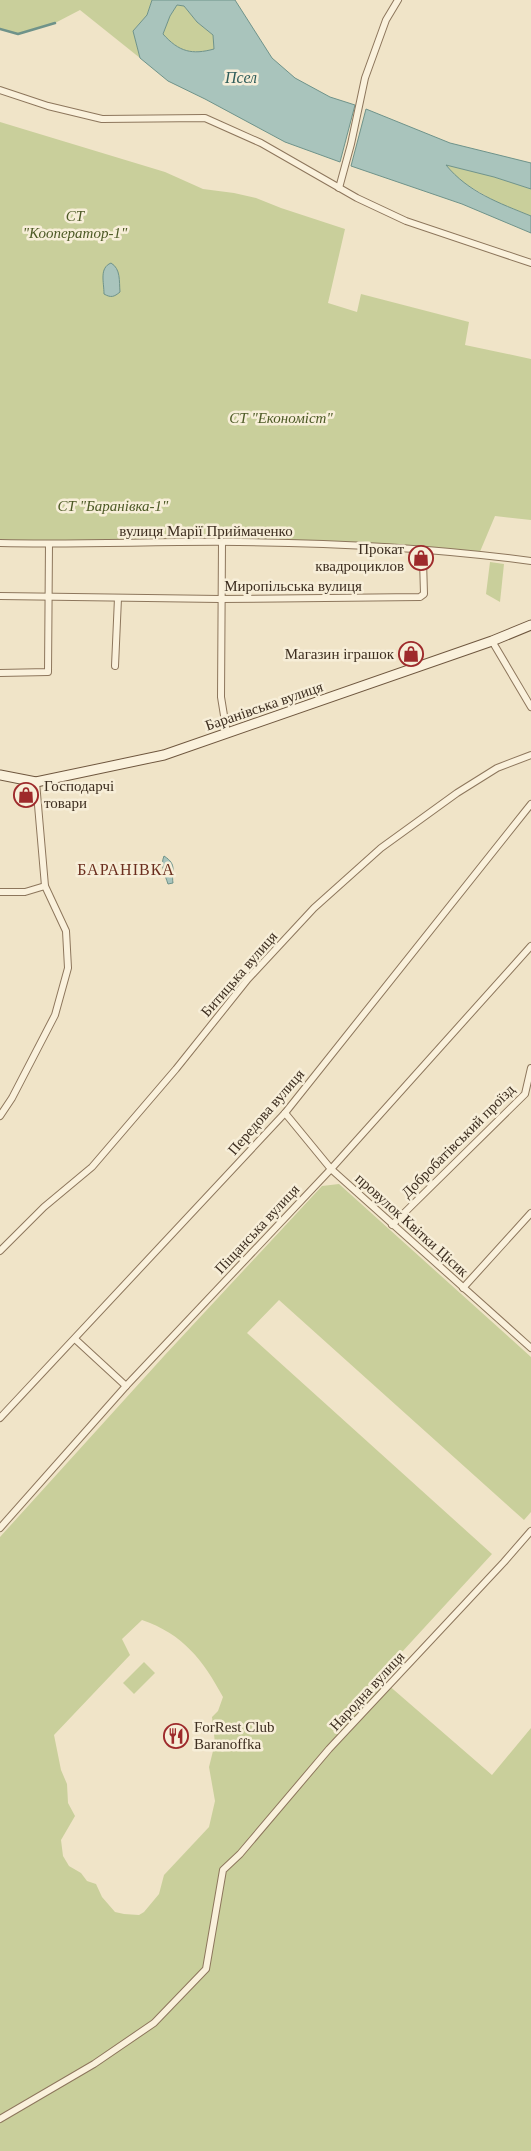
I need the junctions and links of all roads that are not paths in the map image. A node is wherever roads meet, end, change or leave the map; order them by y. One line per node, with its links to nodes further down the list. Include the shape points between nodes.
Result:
1 (398, 0): 3 (street, via 386,20 365,78 352,144)
2 (0, 90): 3 (street, via 102,119 205,118 262,143)
3 (338, 188): 4 (street, via 406,221)
4 (531, 263)
5 (222, 542): 7 (street, вулиця Марії Приймаченко); 8 (street, вулиця Марії Приймаченко); 13 (street)
6 (0, 543): 7 (street, вулиця Марії Приймаченко)
7 (49, 544): 11 (street)
8 (426, 551): 9 (street, вулиця Марії Приймаченко); 13 (street, Миропільська вулиця, via 423,560 424,594 420,597)
9 (531, 561)
10 (0, 596): 11 (street, Миропільська вулиця)
11 (48, 598): 12 (street, Миропільська вулиця); 17 (street, via 48,672)
12 (118, 598): 13 (street, Миропільська вулиця); 16 (street)
13 (220, 600): 19 (street, via 221,697)
14 (531, 625): 15 (main road, Баранівська вулиця)
15 (492, 641): 18 (street); 19 (main road, Баранівська вулиця)
16 (115, 666)
17 (0, 673)
18 (531, 707)
19 (227, 734): 22 (main road, Баранівська вулиця, via 164,755)
20 (531, 755): 33 (street, Битицька вулиця, via 497,768 457,792 381,848 314,908 248,979 92,1167 44,1207)
21 (0, 775): 22 (main road, Баранівська вулиця)
22 (36, 782): 24 (street)
23 (531, 804): 28 (street, Передова вулиця)
24 (45, 886): 25 (street, via 25,892); 29 (street, via 66,931 68,968 55,1015)
25 (0, 892)
26 (531, 946): 30 (street, Піщанська вулиця)
27 (531, 1068): 32 (street, Добробатівський проїзд, via 524,1094)
28 (285, 1113): 30 (street, провулок Квітки Цісик); 35 (street, Передова вулиця)
29 (0, 1116)
30 (331, 1168): 32 (street, провулок Квітки Цісик); 37 (street, Піщанська вулиця)
31 (531, 1213): 34 (street)
32 (392, 1225): 34 (street, провулок Квітки Цісик)
33 (0, 1251)
34 (463, 1288): 36 (street, провулок Квітки Цісик)
35 (75, 1339): 37 (street); 38 (street, Передова вулиця)
36 (531, 1348)
37 (126, 1386): 39 (street, Піщанська вулиця)
38 (0, 1418)
39 (0, 1528)
40 (531, 1530): 41 (street, Народна вулиця, via 329,1749 223,1870 206,1969 154,2023 94,2064)
41 (0, 2120)

